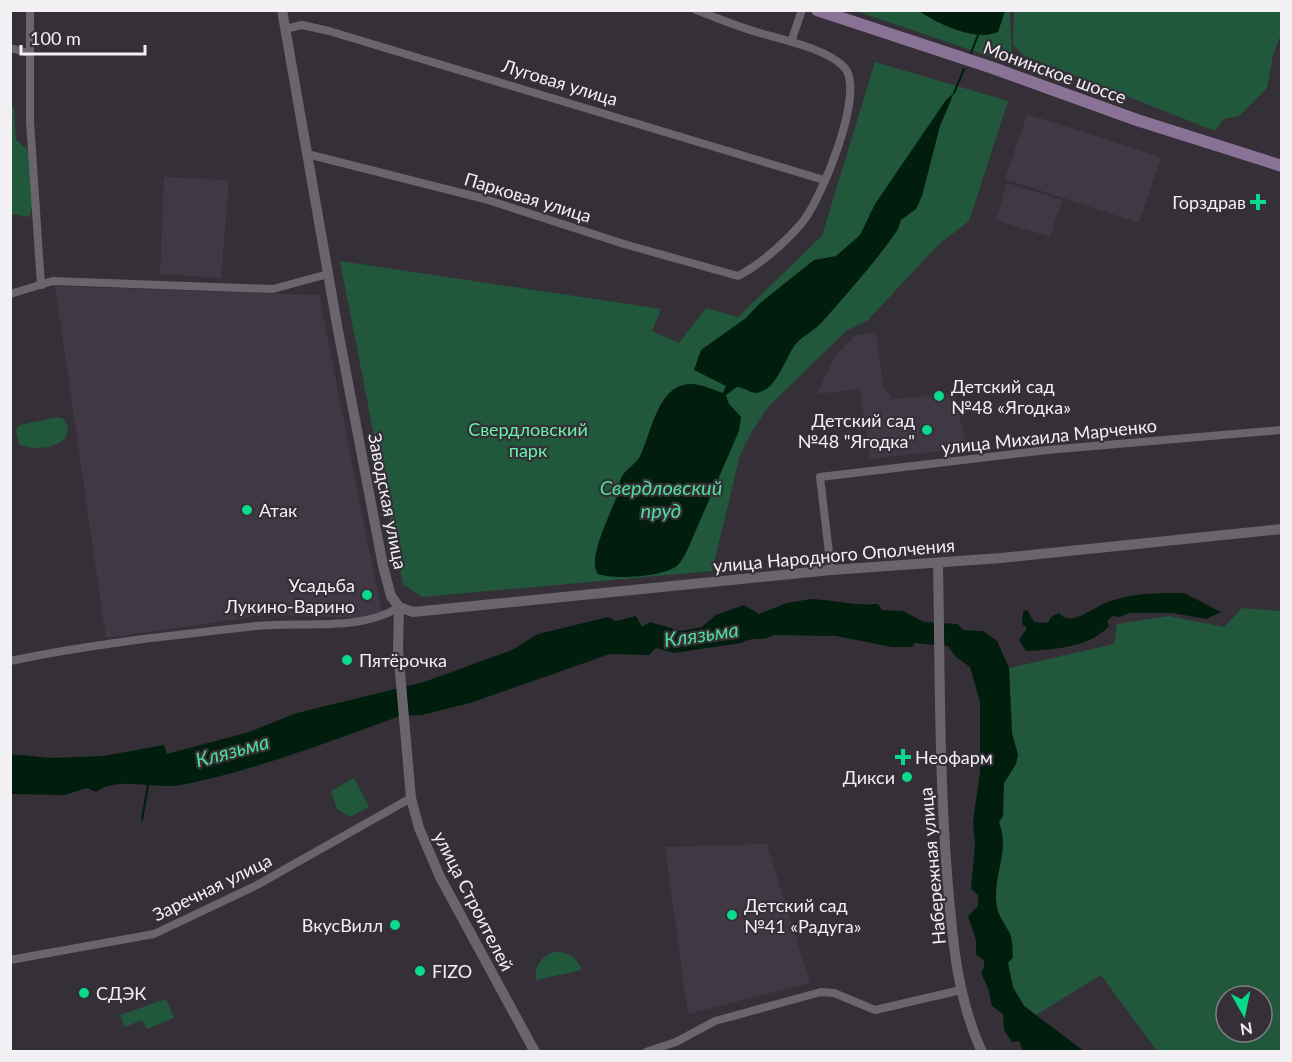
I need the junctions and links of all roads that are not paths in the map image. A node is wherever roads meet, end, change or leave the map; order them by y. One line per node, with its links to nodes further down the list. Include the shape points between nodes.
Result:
1 (30, 10): 9 (street)
2 (282, 10): 6 (street, Заводская улица)
3 (696, 10): 7 (street)
4 (802, 10): 7 (street)
5 (817, 10): 11 (main road, Монинское шоссе)
6 (285, 29): 10 (street, Заводская улица); 12 (street, Луговая улица, via 302,25 329,30)
7 (791, 42): 12 (street, via 846,68 851,85 850,108)
8 (10, 48): 9 (street)
9 (29, 53): 14 (street)
10 (307, 154): 12 (street, Парковая улица, via 484,199 738,276 803,222); 13 (street, Заводская улица)
11 (1281, 166)
12 (825, 180)
13 (328, 274): 14 (street, via 273,289 53,281); 20 (street, Заводская улица, via 386,579)
14 (41, 285): 15 (street)
15 (10, 294)
16 (1281, 430): 19 (street, улица Михаила Марченко, via 1047,450 820,477)
17 (1276, 530): 18 (street, улица Народного Ополчения)
18 (938, 563): 19 (street, улица Народного Ополчения); 24 (street, Набережная улица, via 940,761 951,918)
19 (831, 570): 20 (street, улица Народного Ополчения, via 412,612)
20 (399, 608): 21 (street, via 385,617 357,623 256,626); 22 (street, улица Строителей, via 398,650)
21 (10, 661)
22 (411, 798): 23 (street, Заречная улица, via 257,885 154,934); 25 (street, улица Строителей, via 440,877)
23 (10, 960)
24 (961, 990): 26 (street, via 875,1010 834,993 821,992 715,1021 676,1042); 27 (street, Набережная улица)
25 (535, 1052)
26 (646, 1052)
27 (982, 1052)

